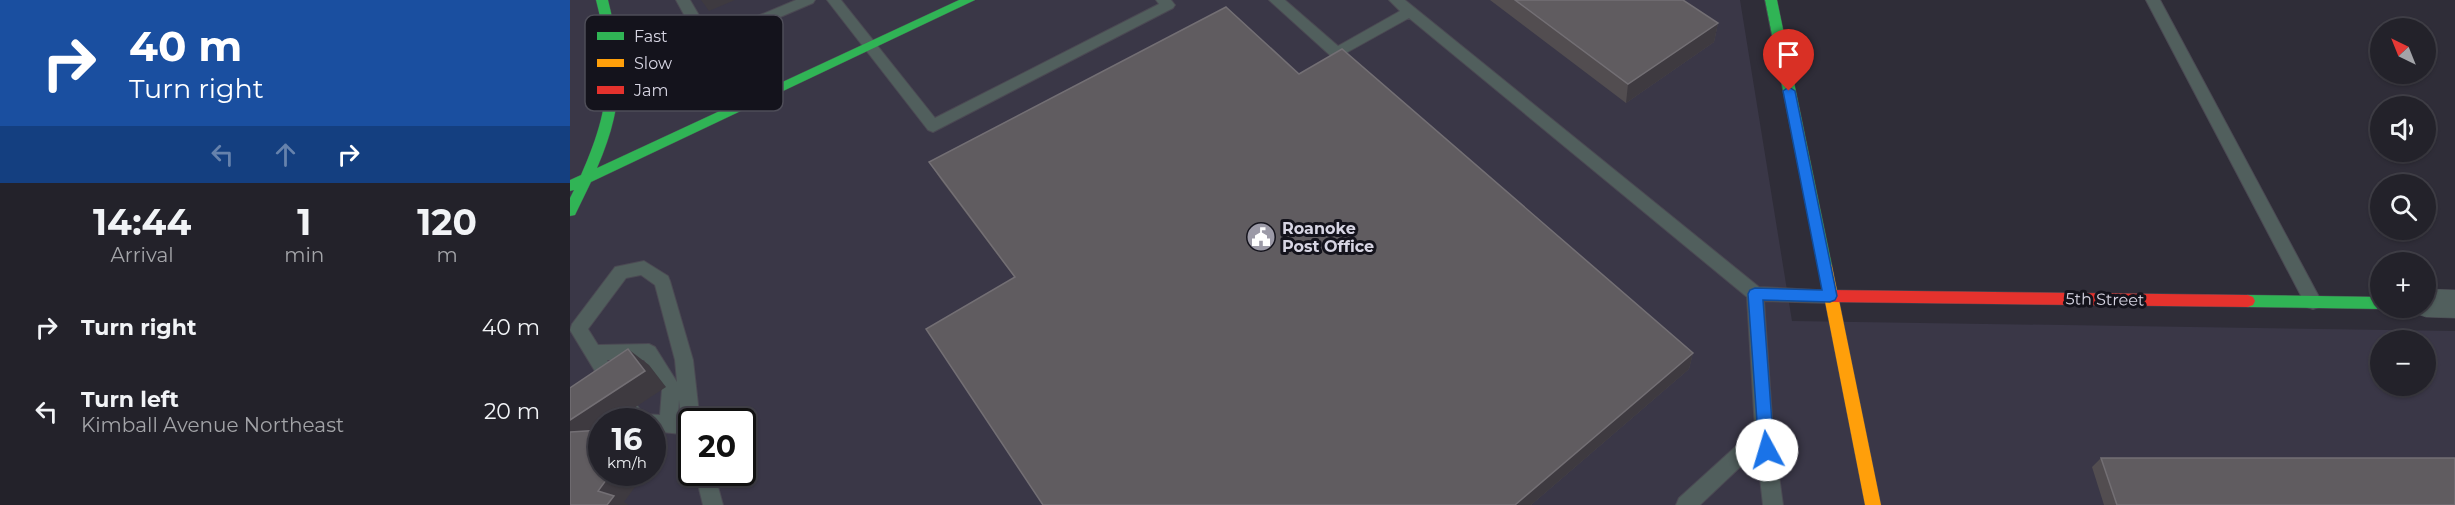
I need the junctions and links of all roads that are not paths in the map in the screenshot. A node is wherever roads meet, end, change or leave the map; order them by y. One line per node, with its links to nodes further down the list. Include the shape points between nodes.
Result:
1 (683, 0): 11 (lane)
2 (807, 0): 12 (lane)
3 (834, 0): 13 (lane)
4 (969, 0): 13 (main road)
5 (1163, 0): 13 (lane, via 1168,5 933,126)
6 (1276, 0): 10 (lane, via 1337,52)
7 (1396, 0): 10 (lane)
8 (1771, 0): 21 (main road)
9 (2153, 0): 22 (lane)
10 (1410, 11): 20 (lane)
11 (691, 15)
12 (772, 15)
13 (871, 46): 14 (main road)
14 (783, 87)
15 (612, 111): 17 (main road)
16 (731, 111): 17 (main road)
17 (587, 178): 18 (main road); 19 (main road)
18 (570, 186)
19 (570, 211)
20 (1755, 294): 21 (lane); 28 (lane)
21 (1830, 296): 22 (main road, 5th Street); 33 (main road)
22 (2313, 302): 23 (main road, 5th Street)
23 (2370, 303)
24 (593, 353): 25 (lane); 26 (lane, via 649,352 671,388); 27 (lane, via 578,329 621,272 644,268 662,281 684,360)
25 (615, 388)
26 (665, 408)
27 (689, 408)
28 (1764, 432): 31 (lane); 32 (lane)
29 (708, 486): 30 (lane)
30 (713, 505)
31 (1686, 505)
32 (1773, 505)
33 (1873, 505)

